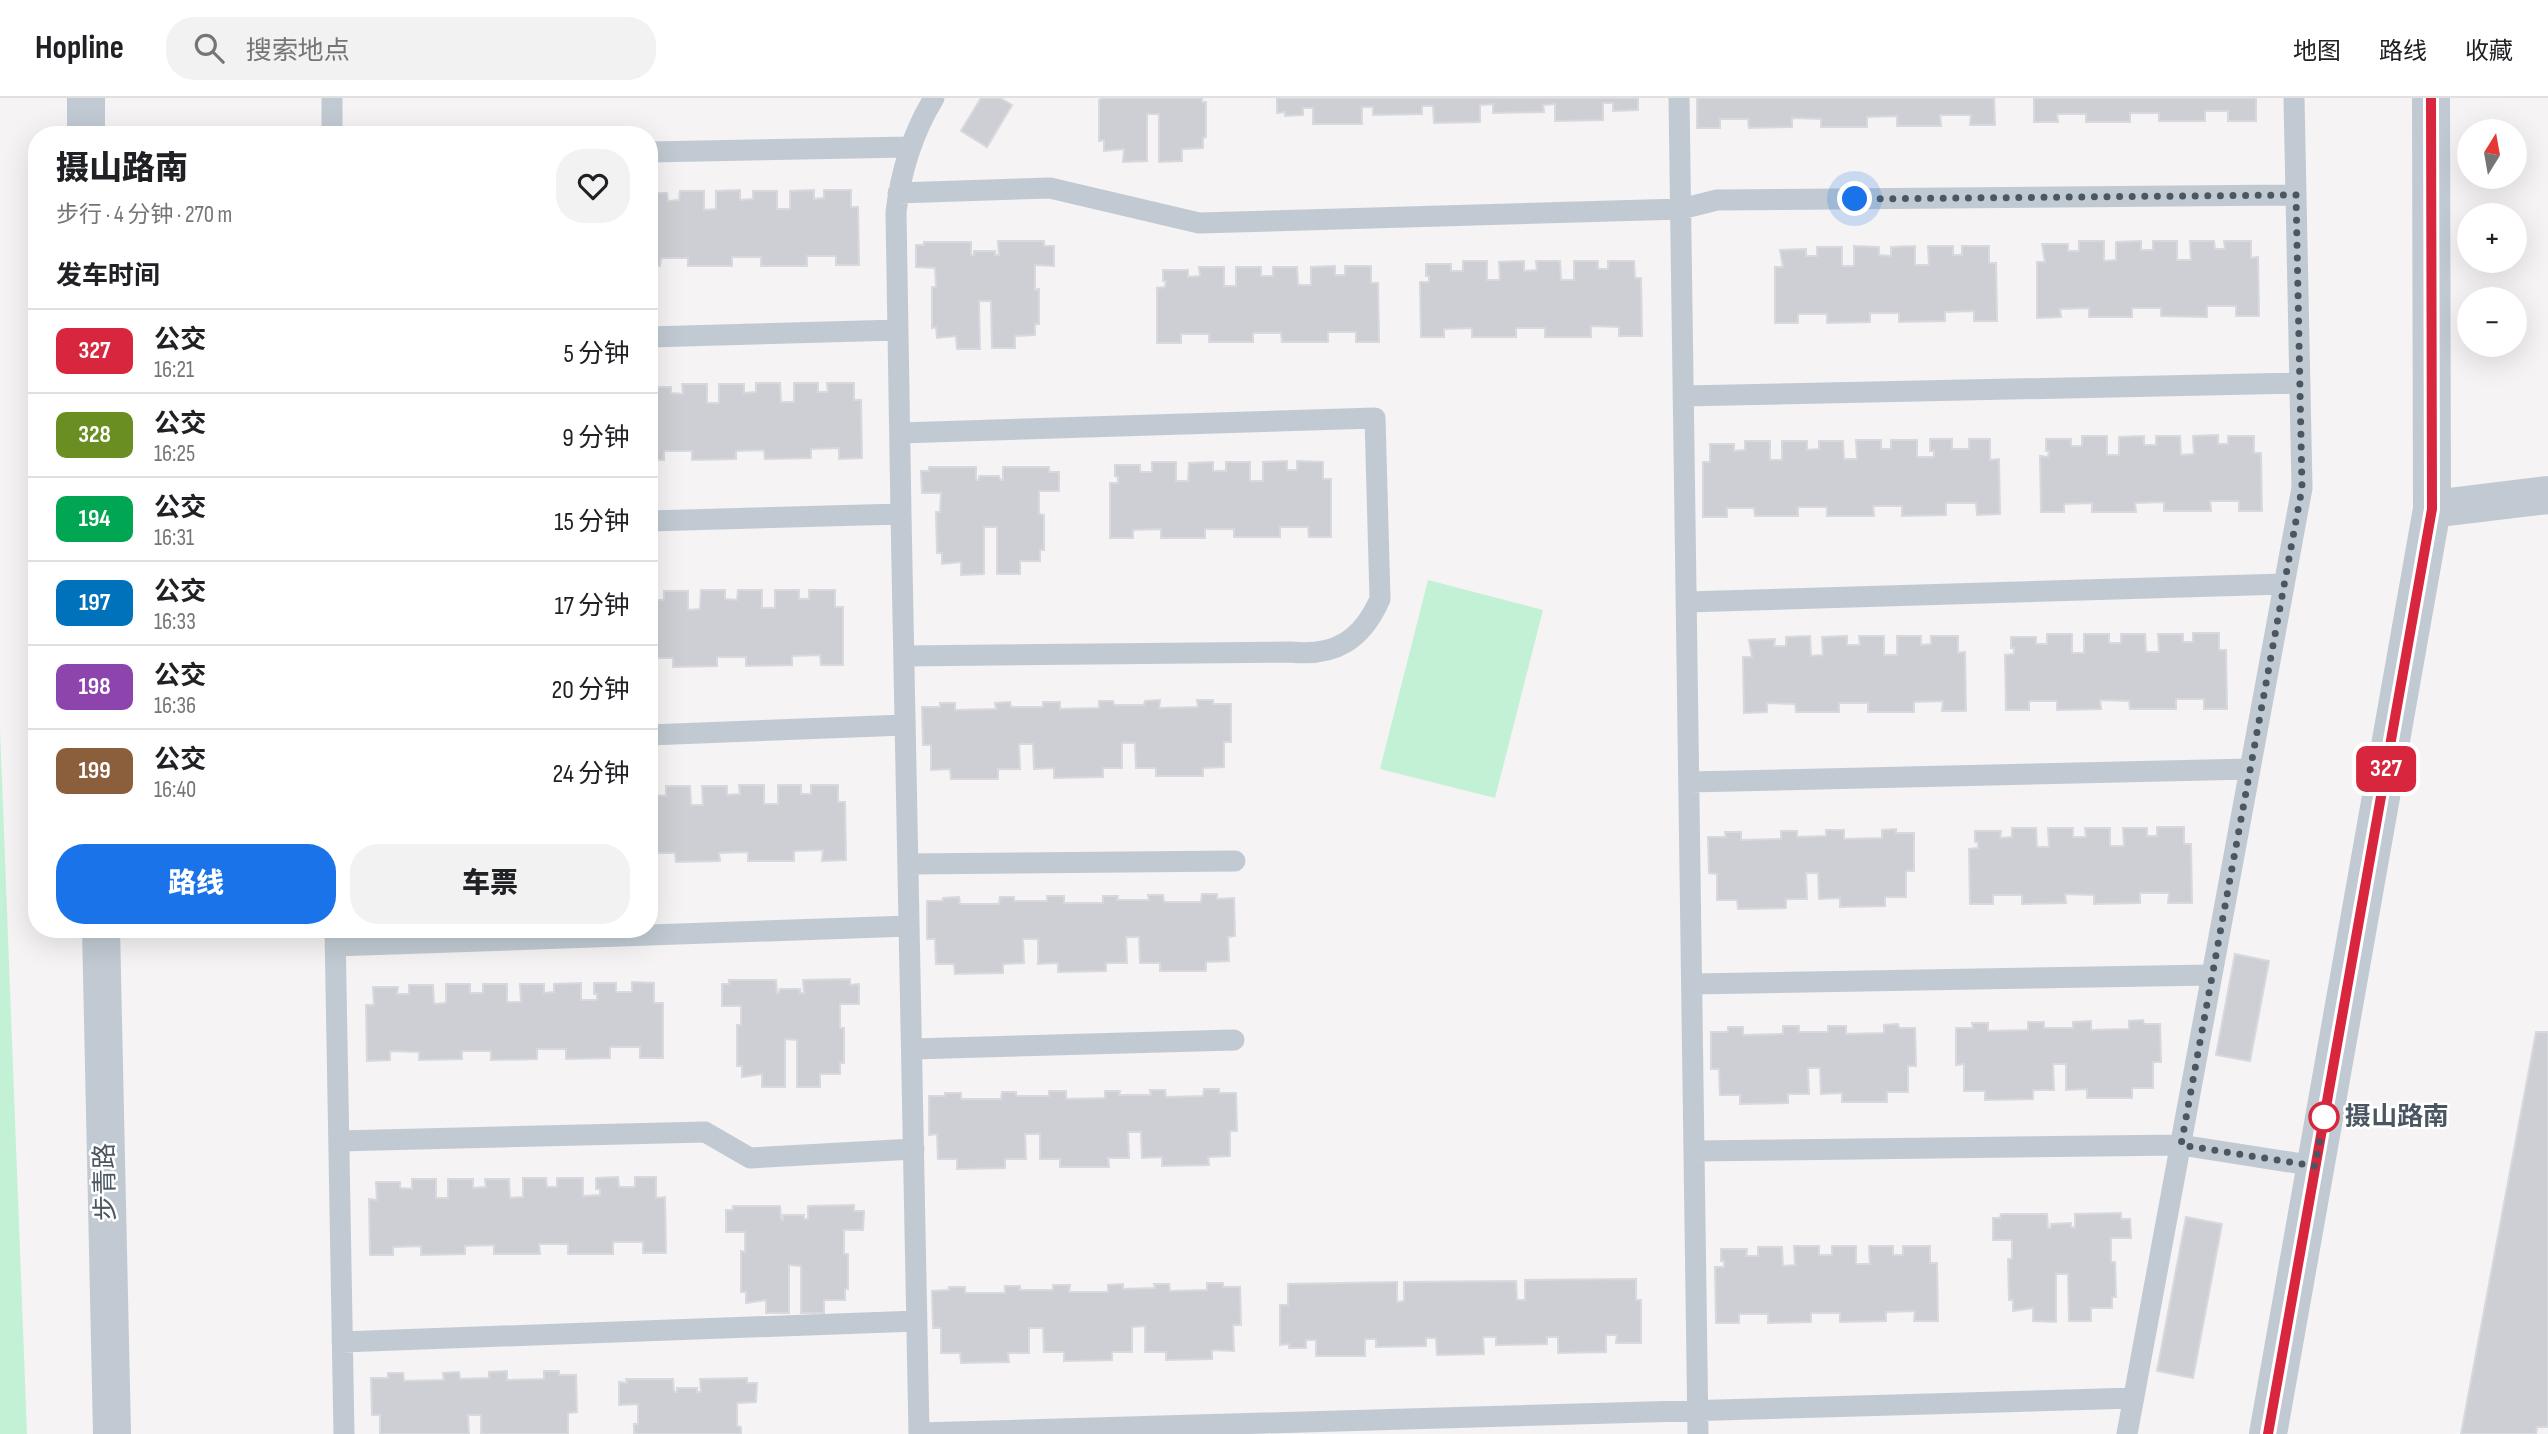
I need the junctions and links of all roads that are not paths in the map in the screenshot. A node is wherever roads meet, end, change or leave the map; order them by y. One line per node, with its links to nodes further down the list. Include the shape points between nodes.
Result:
1 (86, 98): 7 (street)
2 (332, 98): 8 (lane)
3 (934, 98): 9 (lane)
4 (1679, 98): 13 (lane)
5 (2294, 98): 12 (lane)
6 (2431, 98): 20 (street)
7 (86, 126)
8 (331, 126)
9 (909, 147): 10 (lane); 11 (lane)
10 (658, 152)
11 (898, 193): 13 (lane, via 1050,188 1199,223); 14 (lane)
12 (2296, 195): 13 (lane, via 1717,200); 16 (lane)
13 (1681, 209): 17 (lane)
14 (898, 330): 15 (lane); 18 (lane)
15 (658, 337)
16 (2300, 383): 17 (lane); 23 (lane, via 2302,488)
17 (1683, 396): 24 (lane)
18 (900, 433): 21 (lane); 25 (lane, via 1375,418 1380,599 1362,631 1329,650 1310,654)
19 (2548, 495): 20 (street)
20 (2432, 509): 44 (street)
21 (901, 514): 22 (lane); 25 (lane)
22 (658, 521)
23 (2284, 584): 24 (lane); 28 (lane)
24 (1686, 602): 29 (lane)
25 (904, 656): 26 (lane)
26 (905, 725): 27 (lane); 31 (lane)
27 (658, 735)
28 (2250, 769): 29 (lane); 36 (lane)
29 (1689, 782): 37 (lane)
30 (1235, 861): 31 (lane)
31 (908, 864): 32 (lane)
32 (909, 926): 33 (lane); 39 (lane)
33 (658, 931)
34 (101, 938): 50 (street, 步青路)
35 (335, 938): 40 (lane)
36 (2212, 975): 37 (lane); 41 (lane)
37 (1692, 984): 43 (lane)
38 (1234, 1040): 39 (lane)
39 (912, 1049): 42 (lane)
40 (339, 1141): 42 (lane, via 705,1132 750,1158); 46 (lane)
41 (2181, 1145): 43 (lane); 44 (lane); 47 (lane)
42 (914, 1149): 45 (lane)
43 (1694, 1151): 48 (lane)
44 (2315, 1166): 54 (street)
45 (917, 1321): 46 (lane); 49 (lane)
46 (342, 1342): 51 (lane)
47 (2134, 1398): 48 (lane); 53 (lane)
48 (1698, 1411): 49 (lane); 52 (lane)
49 (919, 1433)
50 (112, 1434)
51 (344, 1434)
52 (1698, 1434)
53 (2127, 1434)
54 (2268, 1434)

